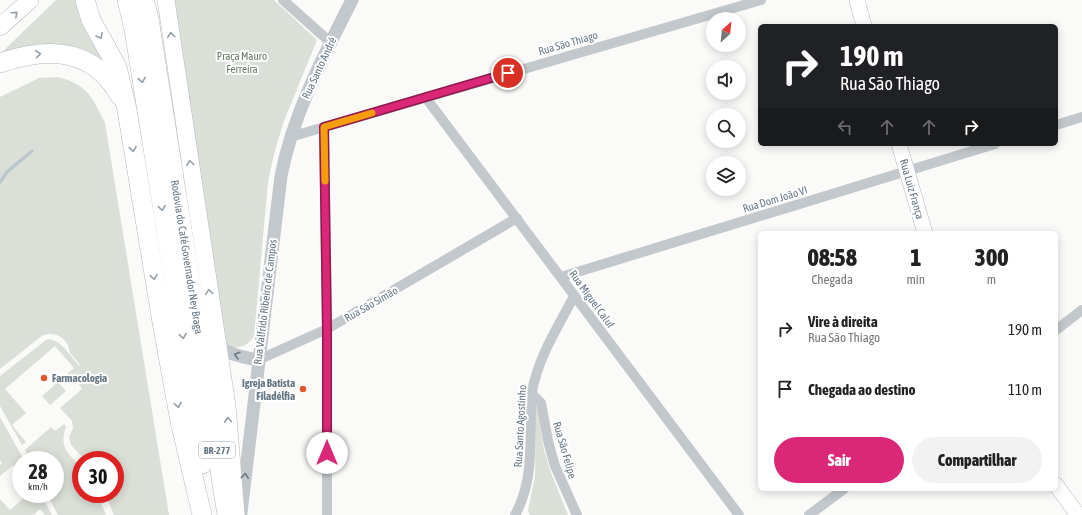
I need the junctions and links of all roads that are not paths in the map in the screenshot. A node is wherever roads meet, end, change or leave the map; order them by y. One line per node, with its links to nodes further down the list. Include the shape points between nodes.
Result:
1 (30, 0): 11 (highway, one-way to 1)
2 (86, 0): 15 (highway, one-way to 15, via 91,20 117,67)
3 (127, 0): 32 (highway, Rodovia do Café Governador Ney Braga, one-way to 32)
4 (144, 0): 32 (highway, Rodovia do Café Governador Ney Braga, via 149,19)
5 (166, 0): 30 (highway, one-way to 5)
6 (283, 0): 12 (street)
7 (352, 0): 12 (street, Rua Santo André)
8 (761, 0): 14 (street, Rua São Thiago)
9 (857, 0): 10 (main road)
10 (863, 24)
11 (0, 27)
12 (330, 42): 19 (street, Rua Santo André)
13 (0, 63): 15 (highway, one-way to 15, via 43,53 60,53 82,59 100,70 113,84)
14 (426, 98): 18 (street, Rua São Thiago); 23 (street, Rua Miguel Caluf)
15 (127, 110): 36 (highway, one-way to 36, via 180,421)
16 (1082, 117): 17 (street)
17 (1058, 124)
18 (324, 127): 19 (street, Rua São Thiago); 29 (street)
19 (290, 137): 31 (street, Rua Valfrido Ribeiro de Campos, via 281,176)
20 (900, 146): 22 (main road, Rua Luiz França)
21 (988, 146): 22 (street, Rua Dom João VI)
22 (907, 171): 24 (main road, Rua Luiz França); 25 (street, Rua Dom João VI)
23 (517, 218): 25 (street, Rua Miguel Caluf); 29 (street, Rua São Simão)
24 (924, 231)
25 (561, 277): 26 (street, Rua Miguel Caluf)
26 (574, 296): 33 (street, Rua Santo Agostinho, via 538,366); 44 (street, Rua Miguel Caluf)
27 (1082, 310): 28 (street)
28 (1058, 328)
29 (327, 329): 31 (street, Rua São Simão); 41 (street)
30 (218, 346): 31 (street, one-way to 30, via 235,355); 39 (highway, one-way to 30, via 227,406)
31 (258, 360): 40 (street, Rua Valfrido Ribeiro de Campos, one-way to 31)
32 (199, 386): 37 (highway, Rodovia do Café Governador Ney Braga / BR-277); 38 (highway, Rodovia do Café Governador Ney Braga / BR-277)
33 (532, 394): 42 (street, Rua Santo Agostinho, via 530,470 526,489); 43 (street, Rua São Felipe, via 541,403 555,466)
34 (1058, 488): 46 (main road)
35 (841, 491): 45 (street)
36 (202, 515)
37 (209, 515)
38 (227, 515)
39 (236, 515)
40 (241, 515)
41 (327, 515)
42 (515, 515)
43 (577, 515)
44 (739, 515)
45 (809, 515)
46 (1078, 515)

